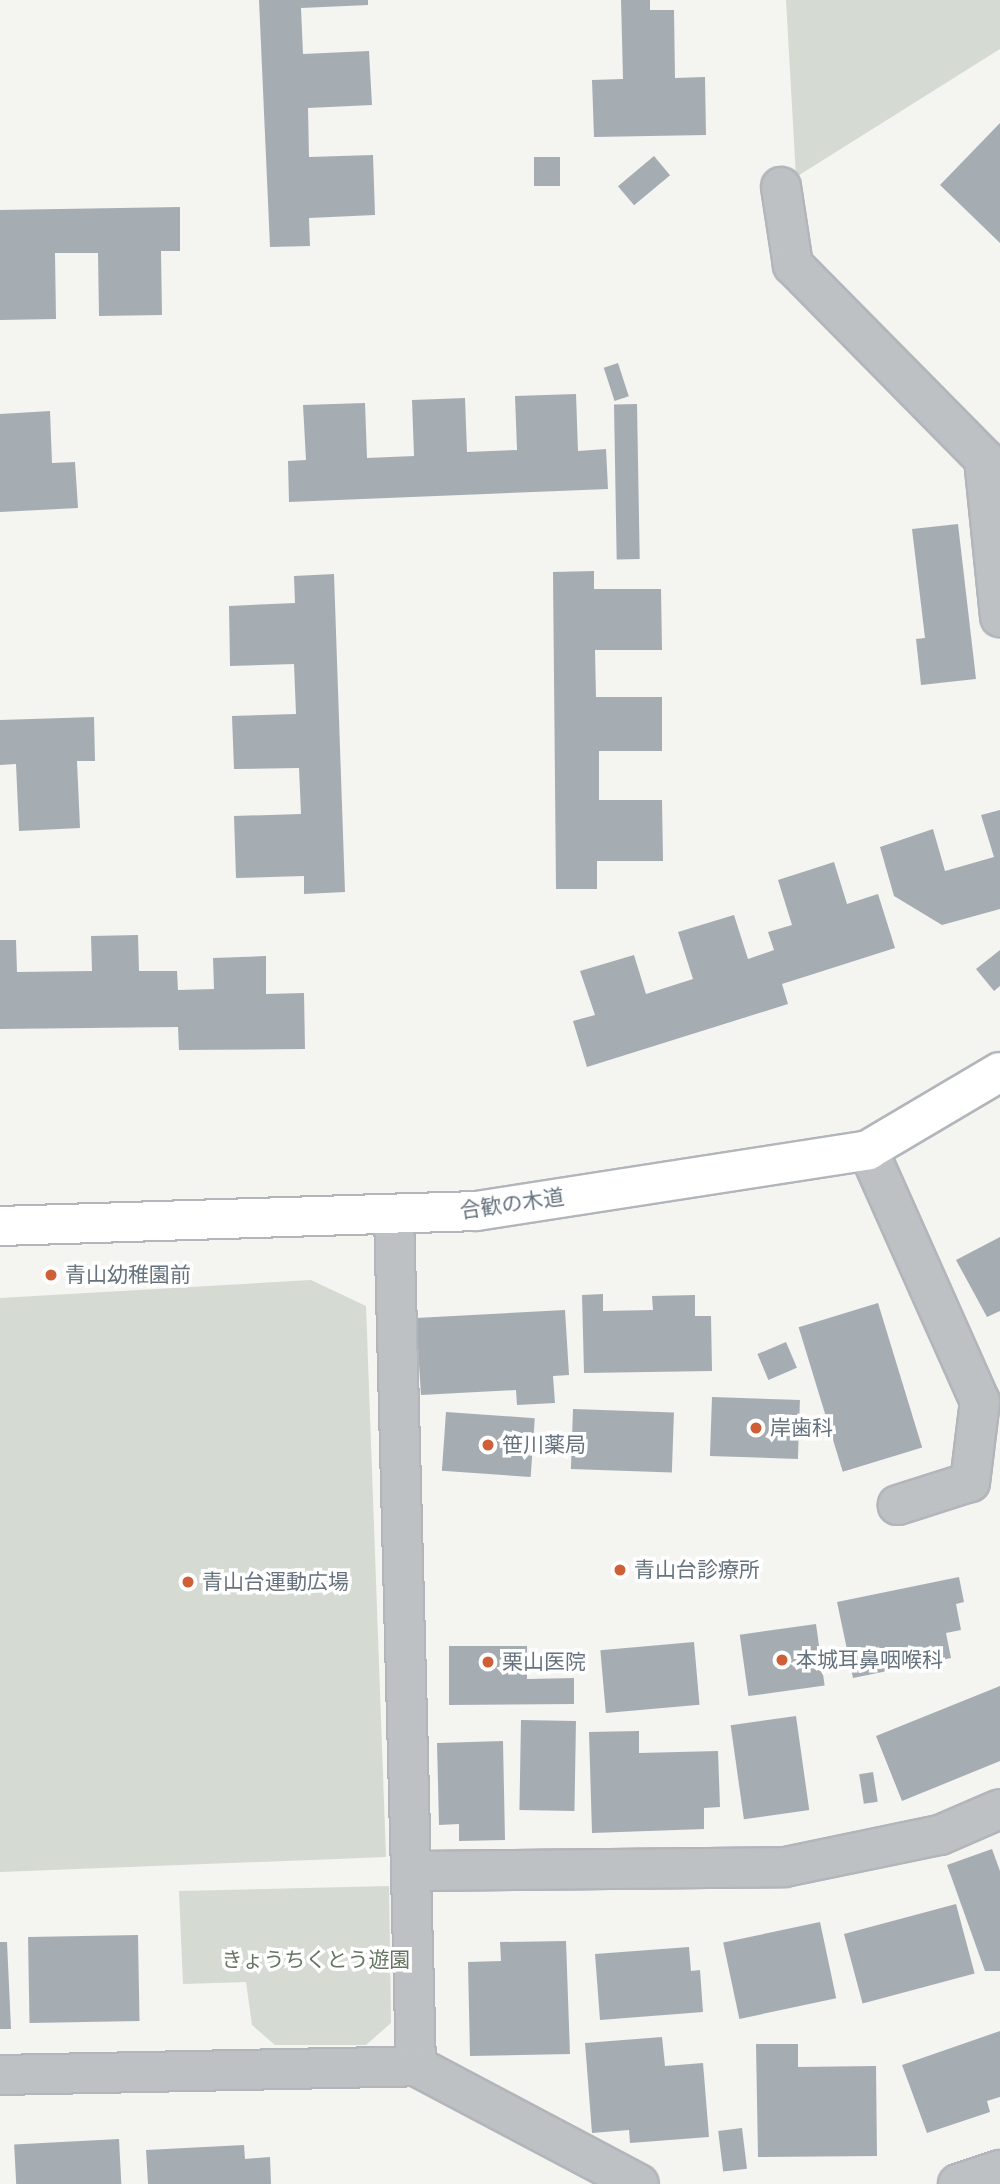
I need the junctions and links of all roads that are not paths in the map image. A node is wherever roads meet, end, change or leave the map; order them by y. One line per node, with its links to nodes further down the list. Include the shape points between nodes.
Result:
1 (781, 187): 2 (street, via 793,265 984,460)
2 (1000, 617)
3 (1000, 1072): 4 (street, 合歓の木道)
4 (868, 1150): 5 (street, 合歓の木道, via 476,1211); 7 (street, via 980,1401 970,1482)
5 (394, 1215): 6 (street, 合歓の木道); 9 (street)
6 (0, 1226)
7 (898, 1505)
8 (1000, 1808): 9 (street, via 940,1835 785,1867)
9 (411, 1871): 10 (street)
10 (416, 2066): 11 (street); 13 (street)
11 (0, 2076)
12 (1000, 2170): 14 (street)
13 (639, 2184)
14 (958, 2184)

